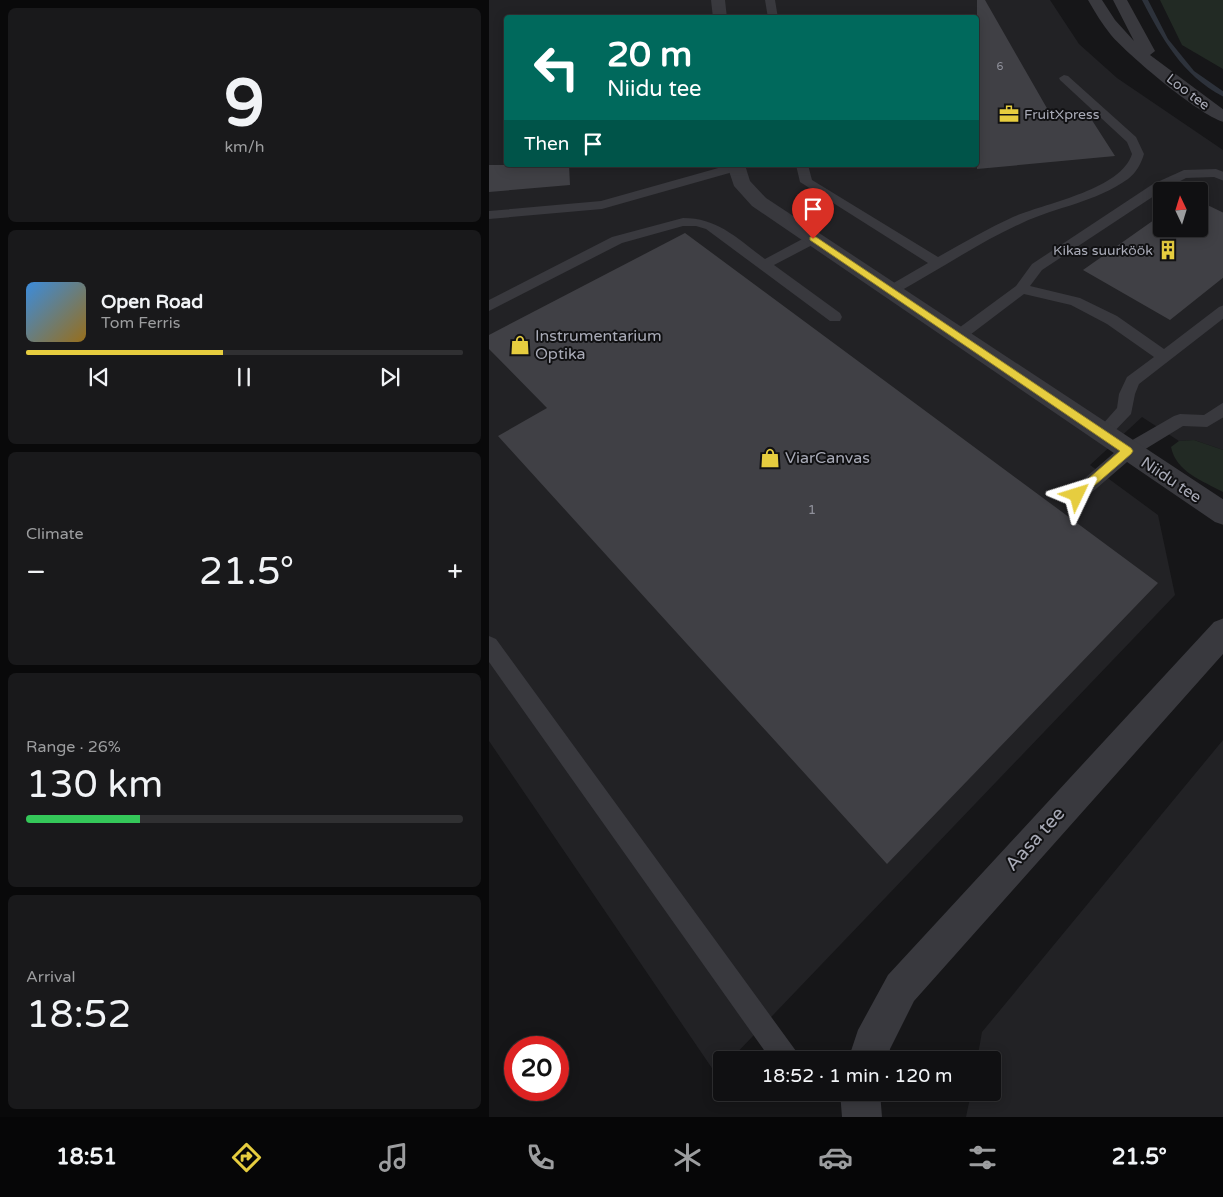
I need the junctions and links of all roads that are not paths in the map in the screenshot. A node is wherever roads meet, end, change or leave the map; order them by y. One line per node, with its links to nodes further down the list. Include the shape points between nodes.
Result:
1 (718, 0): 5 (street)
2 (770, 0): 6 (lane)
3 (1095, 0): 7 (street, Loo tee, via 1113,29 1131,49)
4 (1120, 0): 7 (street, Loo tee)
5 (720, 15)
6 (772, 15)
7 (1155, 66): 9 (street, Loo tee)
8 (1064, 78): 16 (lane, via 1132,140 1138,154 1132,168 1101,188 1015,221)
9 (1223, 117)
10 (733, 167): 14 (lane, via 602,205)
11 (736, 167): 15 (street, Niidu tee, via 746,191)
12 (803, 167): 16 (lane, via 806,182)
13 (1223, 177): 18 (lane, via 1216,173 1184,174 1158,187 1037,267)
14 (489, 215)
15 (813, 239): 17 (lane); 19 (street, Niidu tee)
16 (939, 264): 19 (lane)
17 (765, 265): 20 (lane, via 711,226 683,222 617,240); 22 (lane)
18 (1021, 289): 23 (lane); 24 (lane, via 1075,301 1111,320)
19 (889, 291): 23 (street, Niidu tee)
20 (489, 306)
21 (1223, 310): 24 (lane)
22 (835, 316)
23 (957, 337): 26 (street, Niidu tee)
24 (1164, 356): 26 (lane, via 1133,381 1125,410)
25 (1223, 408): 27 (lane, via 1207,421 1180,420)
26 (1102, 434): 27 (street, Niidu tee)
27 (1128, 451): 28 (lane); 29 (street, Niidu tee)
28 (1077, 495)
29 (1223, 514)
30 (1223, 631): 33 (street, Aasa tee, via 901,988)
31 (489, 645): 32 (lane)
32 (781, 1051)
33 (870, 1051)

